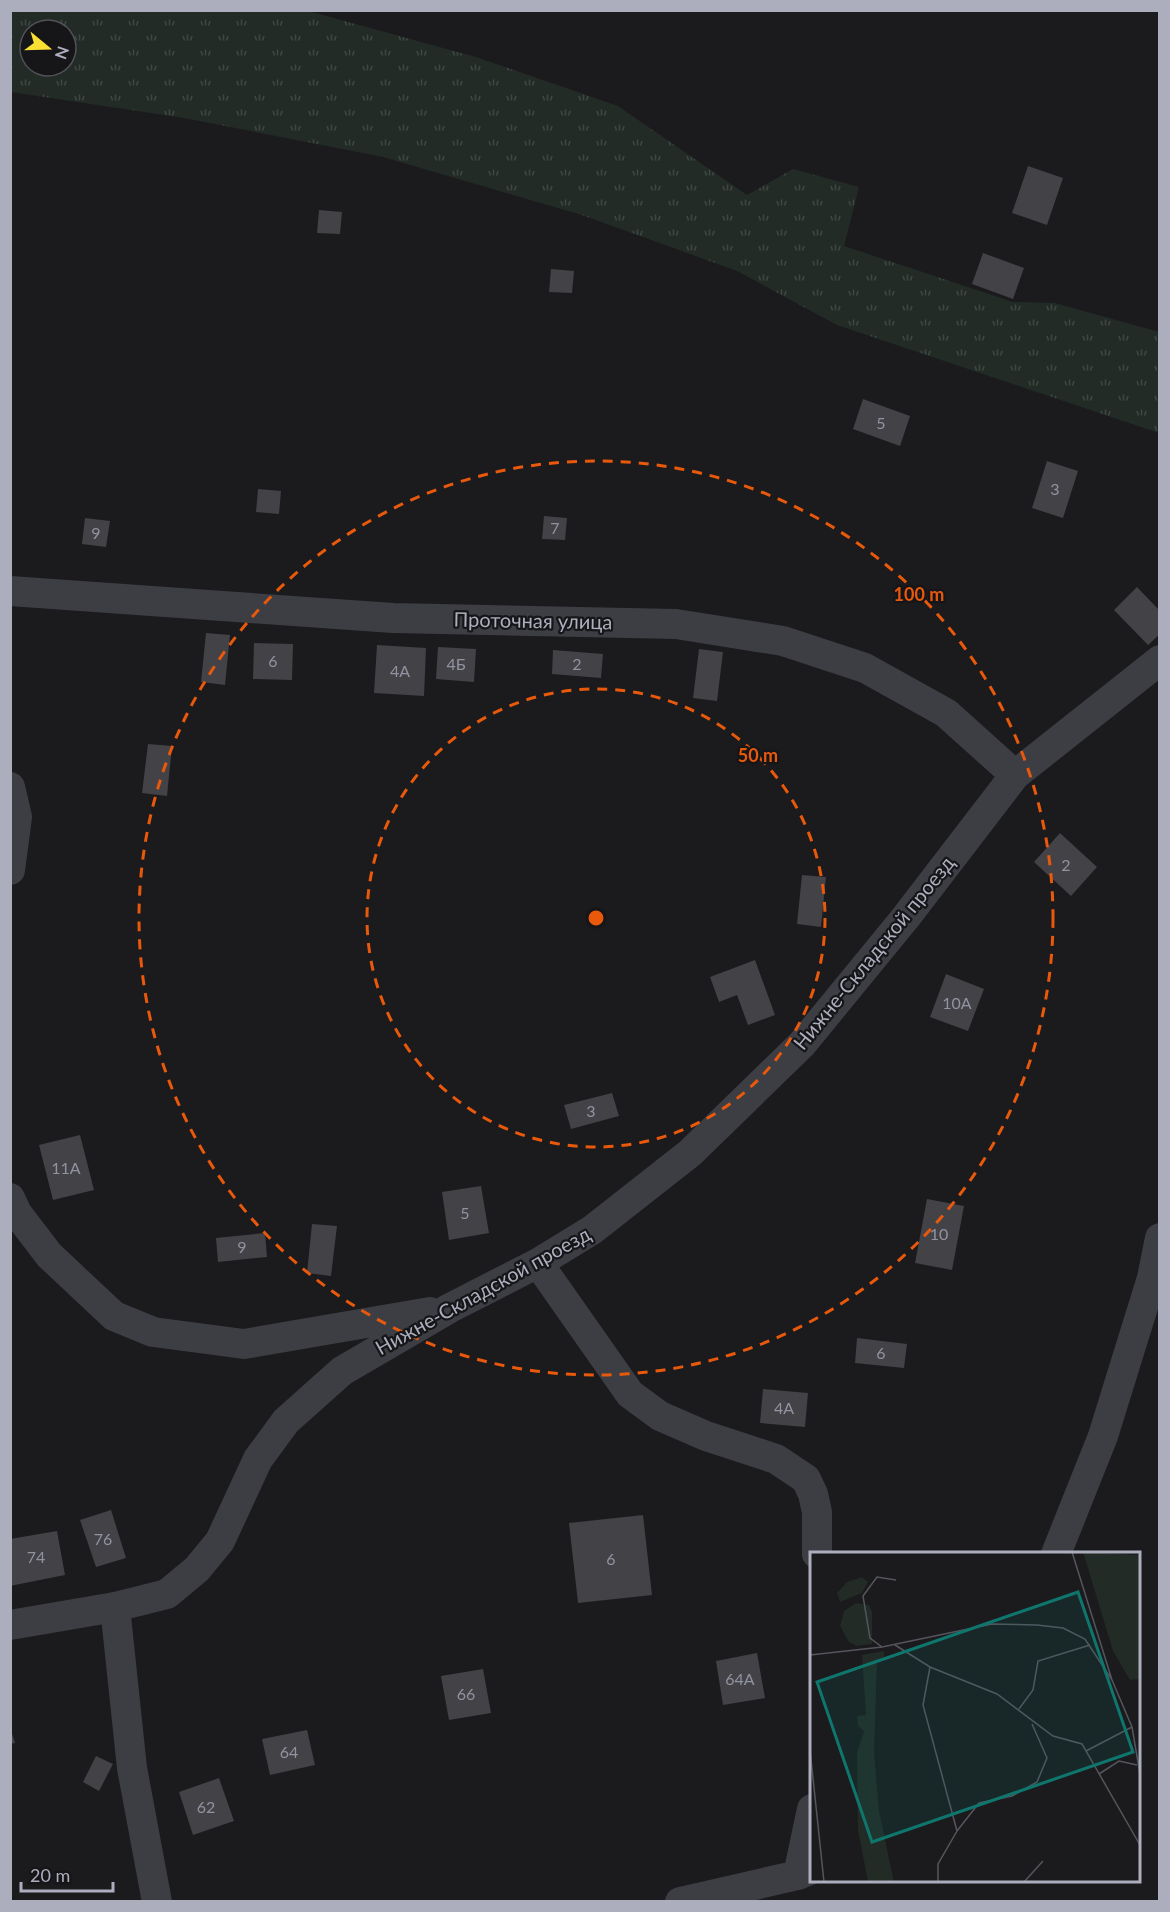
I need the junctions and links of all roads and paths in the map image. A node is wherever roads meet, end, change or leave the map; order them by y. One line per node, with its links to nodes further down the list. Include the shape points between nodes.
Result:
1 (10, 591): 3 (street, Проточная улица, via 393,618 676,624 783,641 865,668 946,713)
2 (1160, 660): 3 (street, Нижне-Складской проезд)
3 (1015, 775): 8 (street, Нижне-Складской проезд, via 900,926 802,1044 690,1153 592,1230)
4 (10, 787): 5 (street, via 17,817)
5 (10, 870)
6 (10, 1198): 9 (street, via 49,1255 114,1316 153,1332 244,1344)
7 (1160, 1238): 11 (street, via 1152,1278 1103,1436)
8 (538, 1263): 9 (street, Нижне-Складской проезд); 10 (street, via 630,1394 660,1416 776,1459 806,1479 817,1512)
9 (450, 1308): 12 (street, Нижне-Складской проезд, via 342,1371 286,1421 258,1459 220,1541 197,1569 167,1594)
10 (817, 1552)
11 (1057, 1552)
12 (115, 1607): 13 (street, Нижне-Складской проезд); 16 (street, via 132,1768)
13 (10, 1625)
14 (810, 1827): 15 (street)
15 (805, 1872): 17 (street)
16 (157, 1902)
17 (680, 1902)

